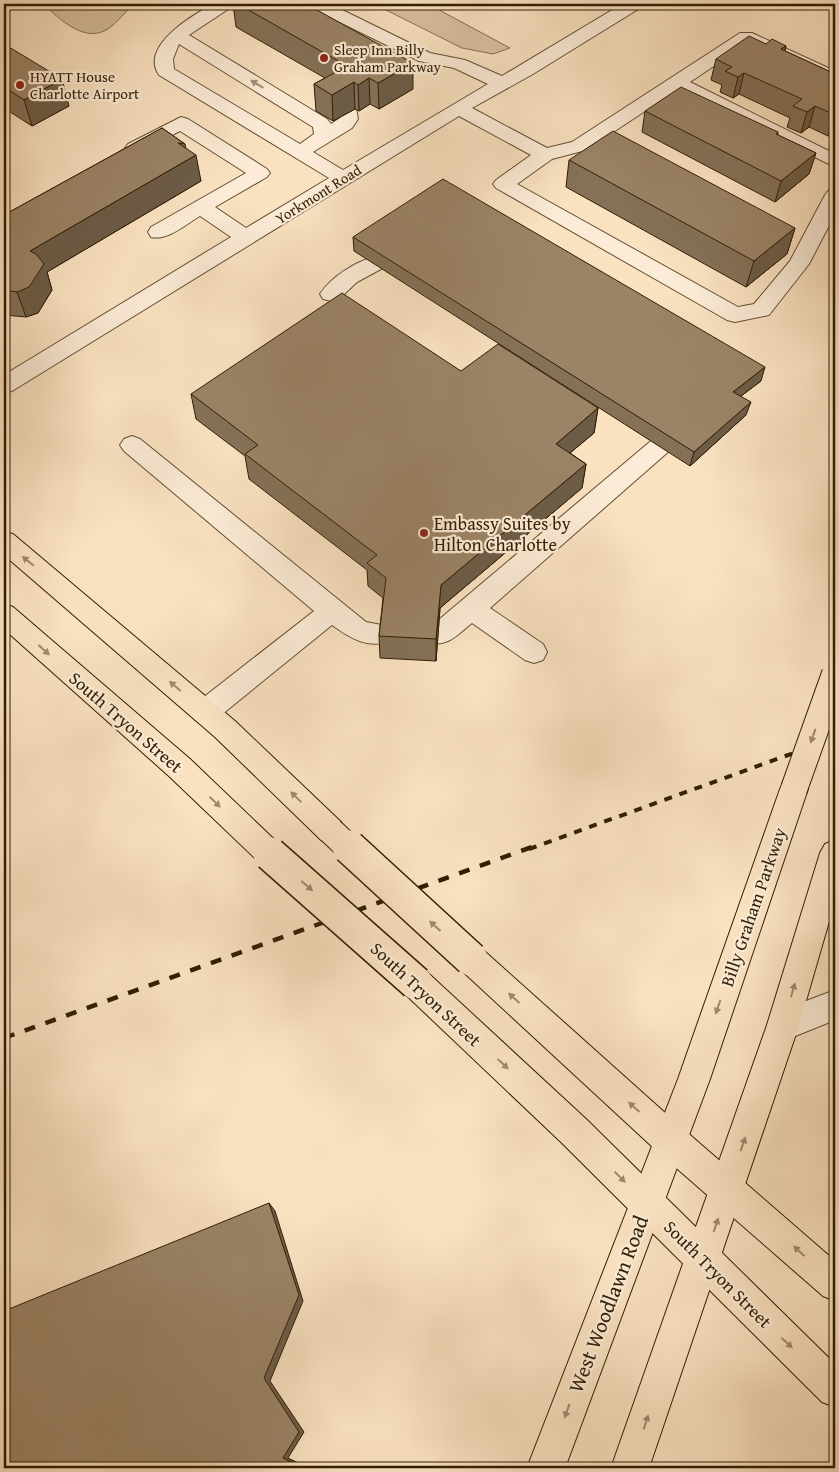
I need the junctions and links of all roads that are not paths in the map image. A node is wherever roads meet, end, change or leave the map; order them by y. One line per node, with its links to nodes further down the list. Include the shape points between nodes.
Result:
1 (227, 4): 4 (street, via 194,20)
2 (317, 4): 7 (street, via 424,57 459,64)
3 (634, 4): 7 (street, Yorkmont Road)
4 (178, 36): 9 (street, one-way to 4); 15 (street, via 162,62 164,71)
5 (835, 78): 6 (street, via 746,37)
6 (676, 82): 12 (street); 18 (street)
7 (502, 83): 10 (street, Yorkmont Road)
8 (315, 101): 9 (street)
9 (290, 104): 13 (street, via 320,123)
10 (458, 108): 17 (street); 19 (street, Yorkmont Road)
11 (349, 112): 13 (street, via 345,124)
12 (600, 132): 14 (street); 17 (street, via 579,146)
13 (324, 136): 15 (street)
14 (618, 141)
15 (299, 153): 19 (street)
16 (121, 155): 21 (street, via 181,123 260,173)
17 (545, 155): 20 (street, via 503,184 735,314 761,310 799,264 802,238)
18 (835, 161)
19 (343, 178): 23 (street, Yorkmont Road)
20 (835, 195)
21 (200, 207): 22 (street); 23 (street)
22 (158, 232)
23 (246, 238): 26 (street, Yorkmont Road)
24 (374, 264): 25 (street, via 350,277)
25 (331, 294)
26 (4, 385)
27 (132, 446): 31 (street)
28 (660, 446): 30 (street)
29 (4, 541): 37 (main road, one-way to 29)
30 (471, 609): 34 (street); 35 (street)
31 (332, 611): 33 (street, via 360,632); 37 (street)
32 (4, 614): 43 (main road, South Tryon Street, one-way to 43, bridge, via 180,768 270,854 416,983)
33 (383, 634)
34 (438, 635)
35 (534, 652)
36 (835, 674): 41 (main road, Billy Graham Parkway, one-way to 41, bridge)
37 (205, 712): 41 (main road, one-way to 37, bridge)
38 (835, 853): 40 (main road, one-way to 38)
39 (835, 1004): 40 (street)
40 (783, 1025): 42 (main road, one-way to 40)
41 (670, 1140): 42 (main road); 43 (main road, West Woodlawn Road)
42 (727, 1190): 44 (main road, one-way to 42); 45 (main road, one-way to 42)
43 (646, 1202): 44 (main road, South Tryon Street); 47 (main road, West Woodlawn Road, one-way to 47)
44 (704, 1259): 46 (main road, South Tryon Street, one-way to 46); 48 (main road, one-way to 44, via 677,1327)
45 (835, 1284)
46 (835, 1389)
47 (546, 1468)
48 (630, 1468)

